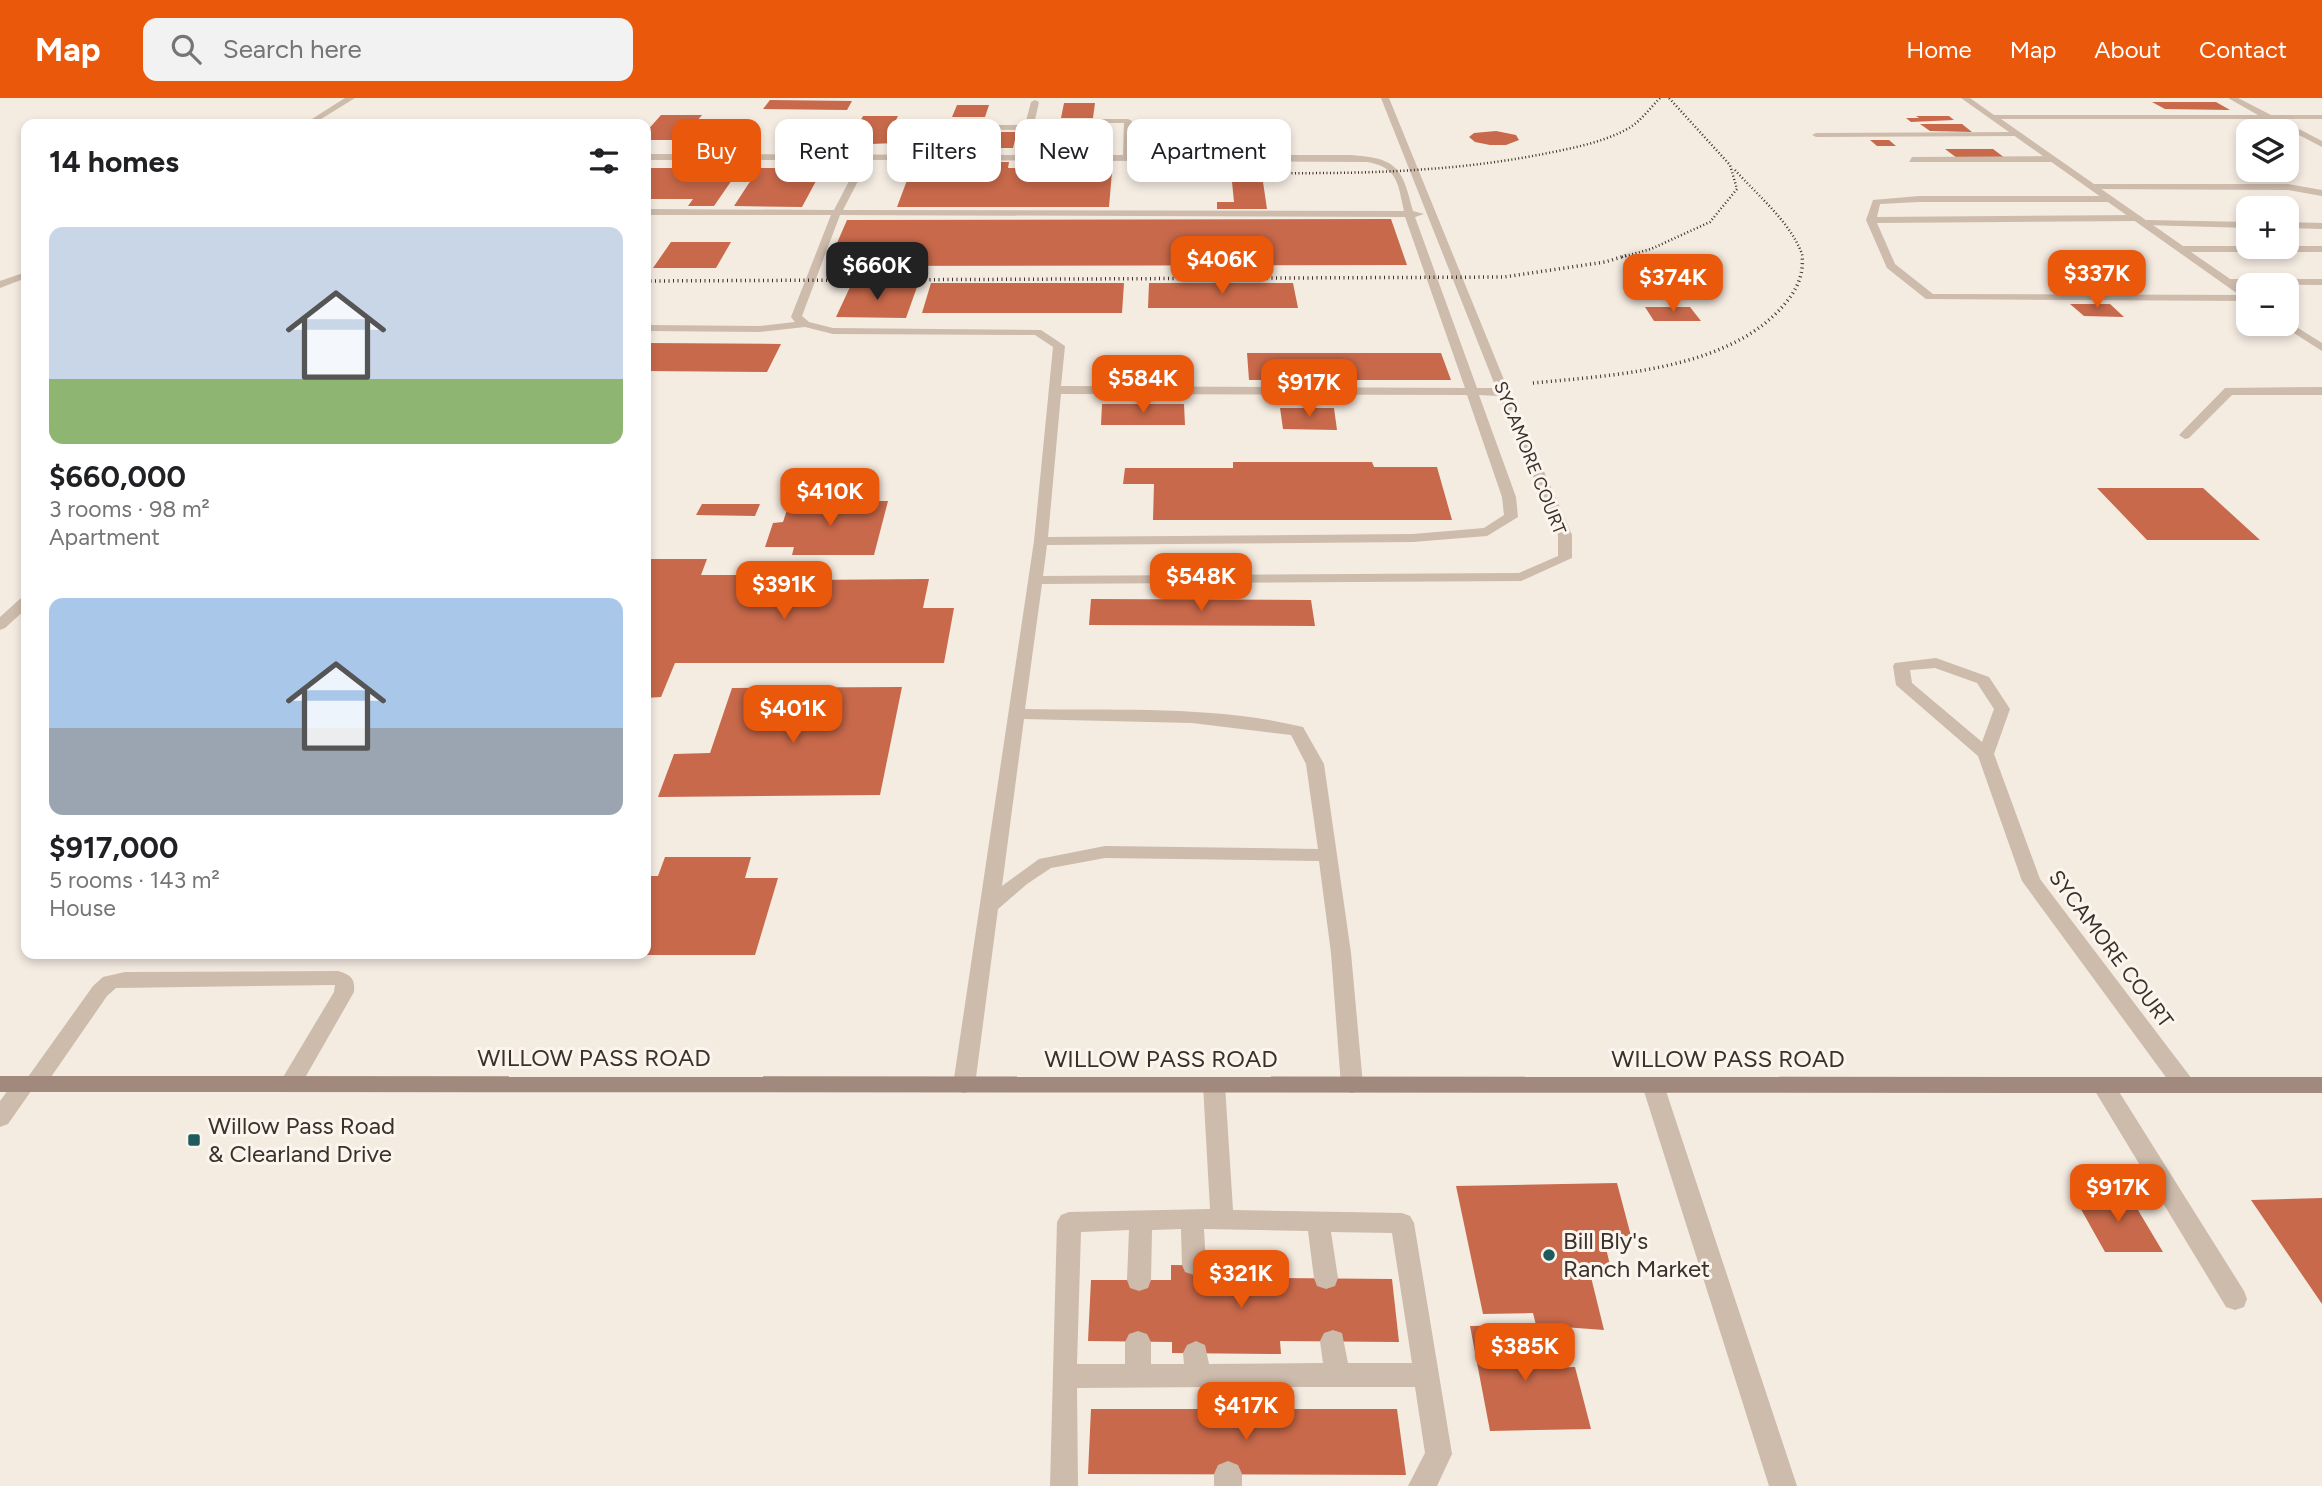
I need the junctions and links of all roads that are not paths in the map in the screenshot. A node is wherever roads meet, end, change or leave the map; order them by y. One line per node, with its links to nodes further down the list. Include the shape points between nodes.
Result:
1 (351, 98): 9 (street)
2 (1385, 98): 30 (street, SYCAMORE COURT)
3 (1965, 98): 6 (street)
4 (2232, 98): 7 (street)
5 (1035, 102): 10 (street)
6 (1993, 117): 7 (street); 11 (street)
7 (2268, 117): 8 (street); 13 (street)
8 (2322, 117)
9 (317, 119)
10 (1031, 119)
11 (2017, 134): 12 (street); 21 (street)
12 (1816, 135)
13 (2320, 142)
14 (651, 157): 15 (street)
15 (775, 158)
16 (1015, 158): 19 (street)
17 (1113, 158): 18 (street)
18 (1127, 158)
19 (873, 159)
20 (1291, 159): 29 (street, via 1368,159 1392,165)
21 (2053, 159): 22 (street); 24 (street)
22 (1912, 160)
23 (853, 182): 28 (street)
24 (2093, 187): 25 (street, via 2288,187); 26 (street)
25 (2322, 193)
26 (2108, 199): 31 (street, via 1877,202); 32 (street)
27 (651, 212): 28 (street)
28 (837, 212): 29 (street); 44 (street, via 796,317)
29 (1409, 214): 30 (street); 50 (street)
30 (1433, 214): 51 (street, SYCAMORE COURT)
31 (1871, 220): 32 (street); 43 (street, via 1891,266 1930,297)
32 (2143, 221): 33 (street); 36 (street)
33 (2236, 225)
34 (2299, 225): 35 (street)
35 (2322, 226)
36 (2184, 249): 37 (street); 39 (street)
37 (2322, 249)
38 (21, 277): 41 (street)
39 (2228, 282): 40 (street); 42 (street)
40 (2322, 282)
41 (0, 285)
42 (2236, 288)
43 (2236, 297)
44 (805, 324): 45 (street, via 760,329); 48 (street, via 833,331 1037,332 1059,346)
45 (651, 328)
46 (2299, 332): 47 (street)
47 (2322, 348)
48 (1056, 390): 50 (street); 53 (street)
49 (2322, 391): 52 (street, via 2229,391)
50 (1473, 392): 51 (street); 53 (street, via 1509,497 1511,517 1487,532 1413,538)
51 (1503, 392): 54 (street, SYCAMORE COURT, via 1565,535 1565,558 1521,577)
52 (2185, 435)
53 (1041, 541): 54 (street)
54 (1035, 580): 57 (street)
55 (21, 606): 56 (street)
56 (0, 625)
57 (1017, 714): 59 (street, via 1196,718 1297,730 1315,764); 60 (street)
58 (1986, 754): 58 (street, via 2001,709 1983,680 1936,663 1901,666 1904,685); 69 (street, SYCAMORE COURT, via 2031,881)
59 (1328, 855): 60 (street, via 1105,852 1046,863); 66 (street)
60 (989, 906): 64 (street)
61 (0, 1084): 62 (main road, WILLOW PASS ROAD)
62 (29, 1084): 63 (main road, WILLOW PASS ROAD); 63 (street, via 110,982 338,978 345,982 344,992); 71 (street)
63 (290, 1084): 64 (main road, WILLOW PASS ROAD)
64 (964, 1085): 65 (main road, WILLOW PASS ROAD)
65 (1213, 1085): 66 (main road, WILLOW PASS ROAD); 74 (street)
66 (1352, 1085): 67 (main road, WILLOW PASS ROAD)
67 (1653, 1085): 68 (main road, WILLOW PASS ROAD); 90 (street)
68 (2103, 1085): 69 (main road, WILLOW PASS ROAD); 79 (street)
69 (2184, 1085): 70 (main road, WILLOW PASS ROAD)
70 (2322, 1085)
71 (0, 1118)
72 (1192, 1219): 73 (street); 74 (street); 76 (street)
73 (1141, 1220): 78 (street); 86 (street, via 1069,1222)
74 (1222, 1220): 75 (street)
75 (1318, 1221): 77 (street); 85 (street, via 1402,1223)
76 (1194, 1265)
77 (1326, 1278)
78 (1139, 1280)
79 (2235, 1299)
80 (1138, 1342): 82 (street)
81 (1333, 1342): 84 (street)
82 (1138, 1375): 83 (street, via 1196,1364); 86 (street)
83 (1225, 1375): 84 (street); 87 (street)
84 (1337, 1375): 85 (street)
85 (1426, 1375): 89 (street, via 1439,1454)
86 (1064, 1376): 88 (street)
87 (1225, 1409)
88 (1064, 1486)
89 (1422, 1486)
90 (1783, 1486)

